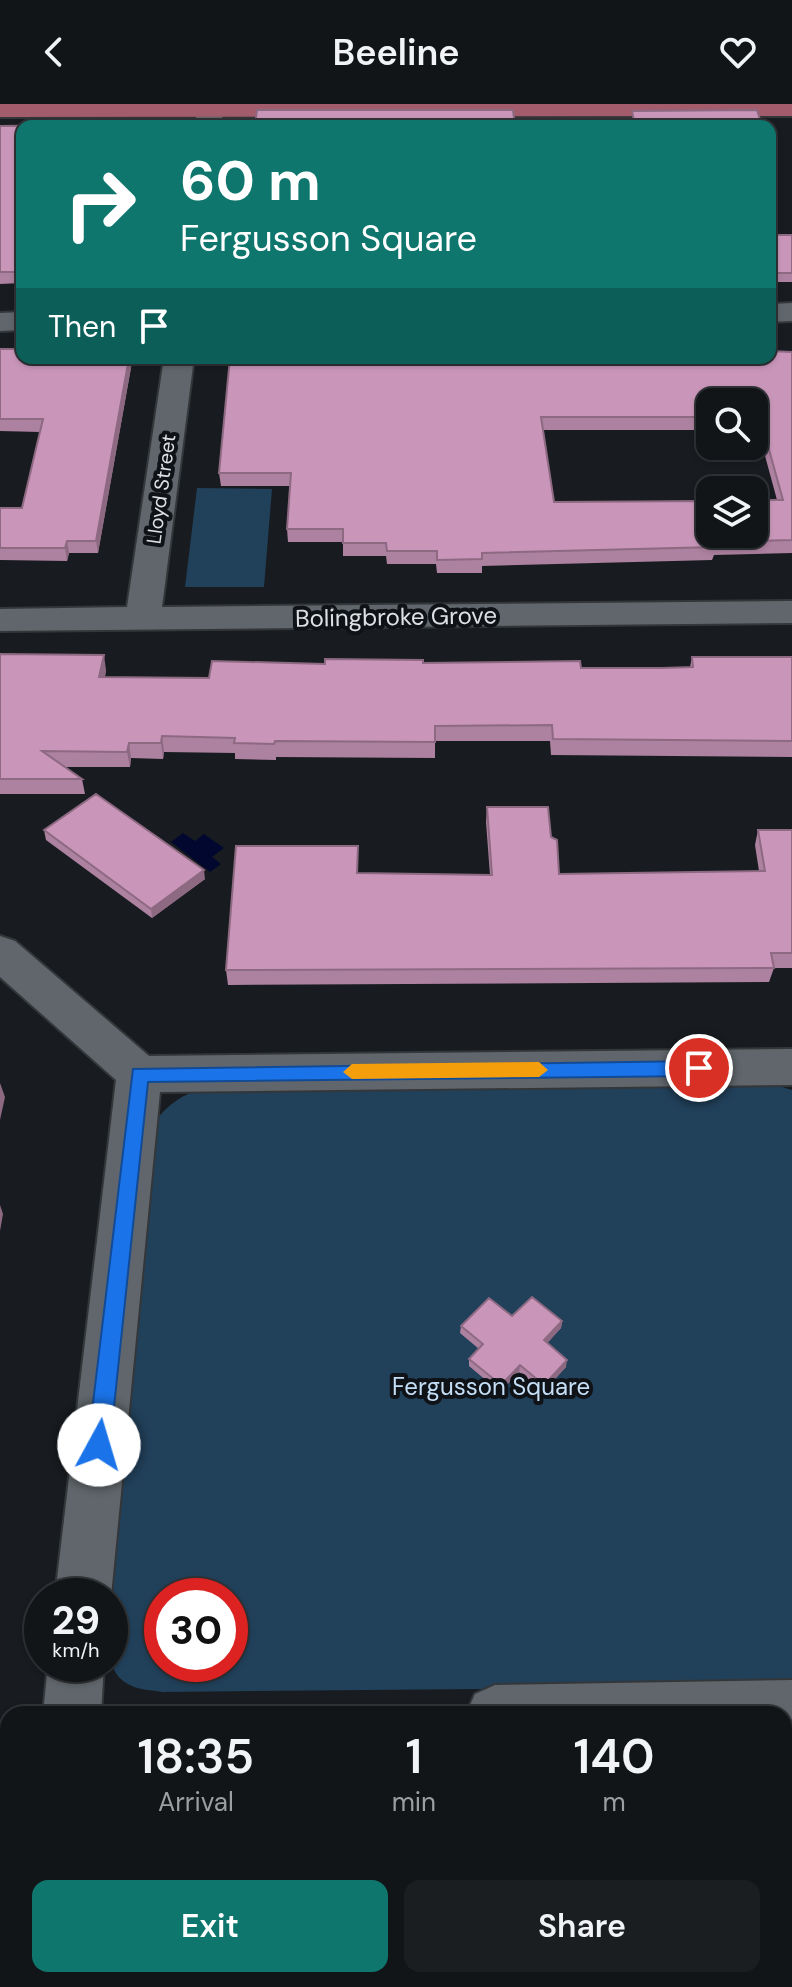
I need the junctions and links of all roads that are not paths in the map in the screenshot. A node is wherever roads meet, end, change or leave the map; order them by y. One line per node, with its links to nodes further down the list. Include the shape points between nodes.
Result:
1 (590, 106): 3 (main road); 4 (main road)
2 (17, 107): 4 (main road)
3 (792, 108)
4 (210, 113)
5 (178, 364): 8 (street, Lloyd Street)
6 (792, 612): 8 (street, Bolingbroke Grove)
7 (0, 620): 8 (street, Bolingbroke Grove)
8 (143, 620)
9 (0, 952): 11 (street)
10 (792, 1067): 11 (street)
11 (139, 1074): 12 (street)
12 (85, 1578)
13 (75, 1682): 14 (street)
14 (73, 1706)

